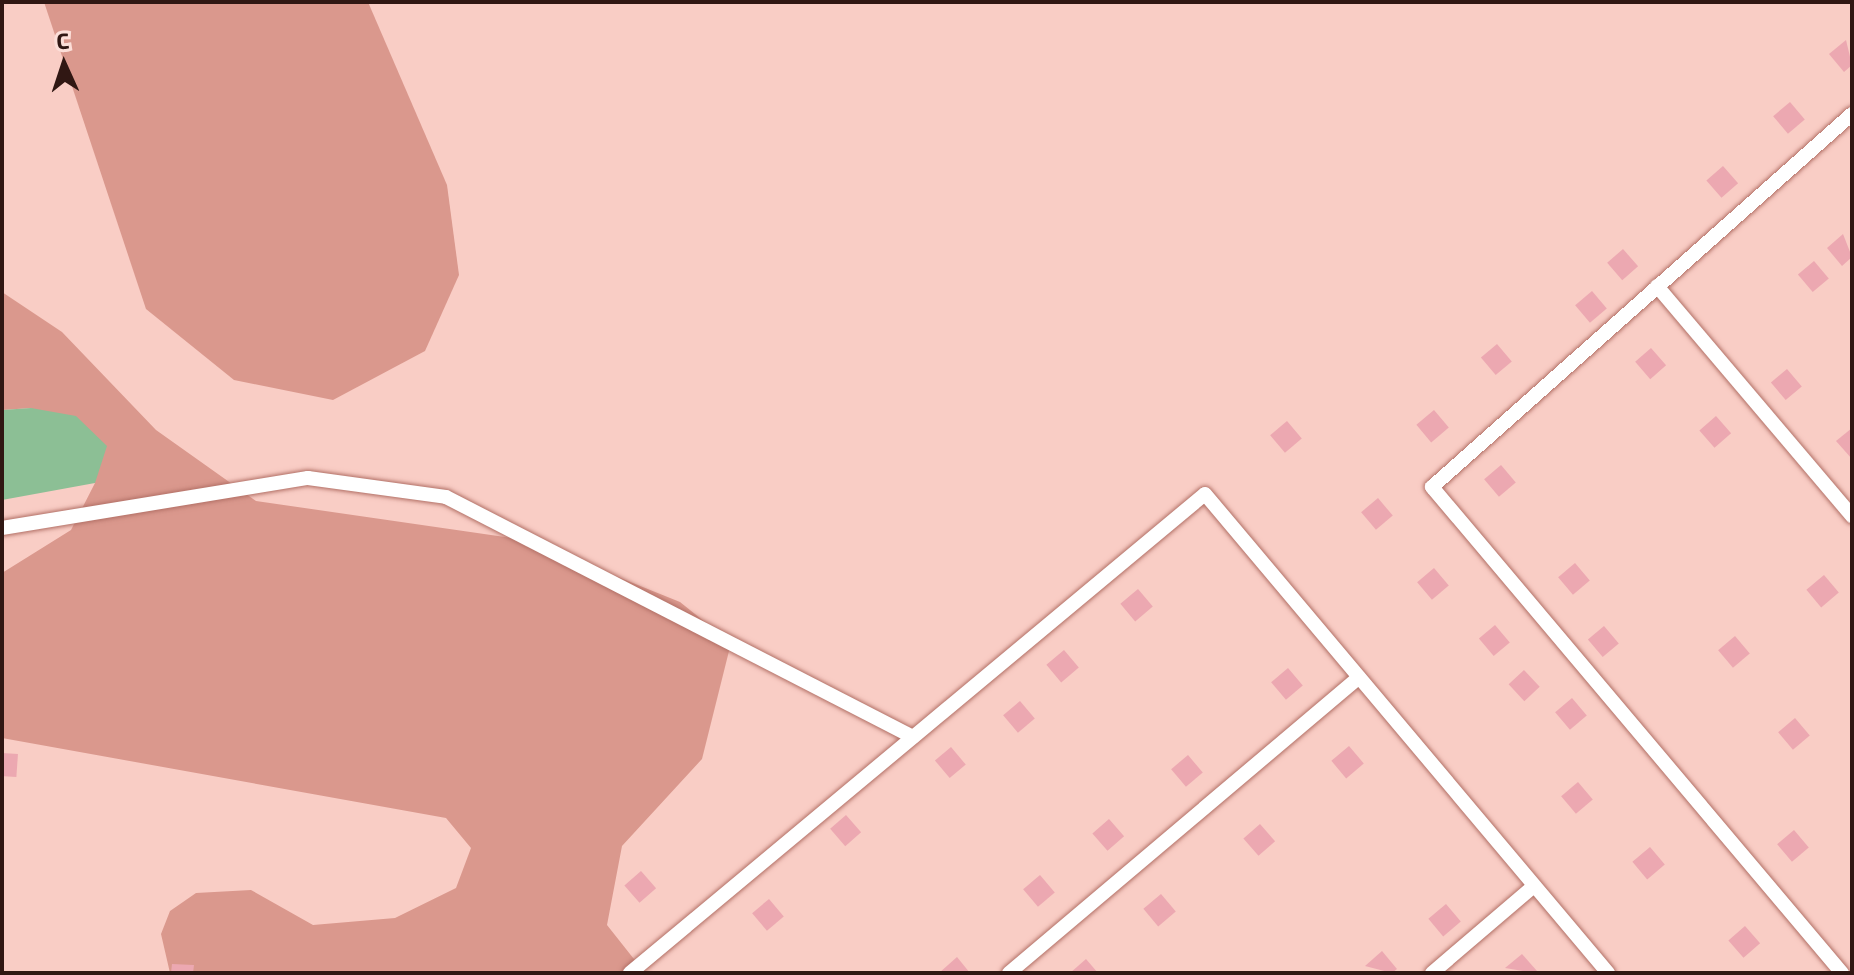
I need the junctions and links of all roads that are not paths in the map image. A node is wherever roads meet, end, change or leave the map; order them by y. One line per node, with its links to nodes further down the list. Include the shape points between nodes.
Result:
1 (1852, 114): 2 (lane)
2 (1657, 286): 3 (lane); 12 (lane, via 1432,487)
3 (1852, 516)
4 (2, 528): 6 (lane, via 308,478 446,497)
5 (1359, 677): 6 (lane, via 1205,494); 7 (lane); 9 (lane)
6 (913, 737): 8 (lane)
7 (1534, 886): 10 (lane); 11 (lane)
8 (630, 973)
9 (1009, 973)
10 (1432, 973)
11 (1608, 973)
12 (1842, 973)

